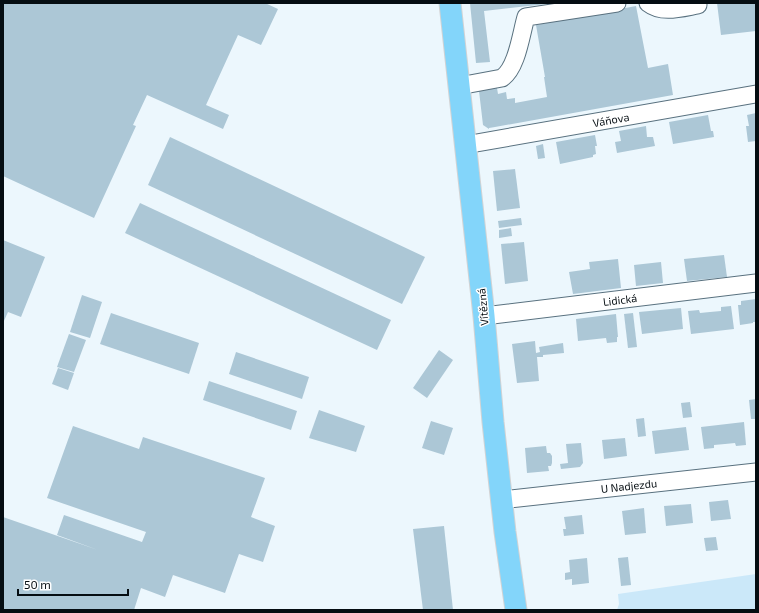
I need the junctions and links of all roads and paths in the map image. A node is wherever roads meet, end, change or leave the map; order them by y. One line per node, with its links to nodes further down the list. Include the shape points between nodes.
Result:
1 (450, 3): 5 (main road, Vítězná)
2 (617, 3): 5 (street, via 526,17 512,65 506,75 502,78)
3 (648, 3): 4 (street, via 668,10)
4 (698, 5)
5 (459, 86): 7 (main road, Vítězná)
6 (756, 94): 7 (street, Váňova)
7 (466, 145): 9 (main road, Vítězná)
8 (756, 283): 9 (street, Lidická)
9 (484, 316): 11 (main road, Vítězná)
10 (756, 472): 11 (street, U Nadjezdu)
11 (501, 500): 12 (main road, Vítězná)
12 (516, 610)

